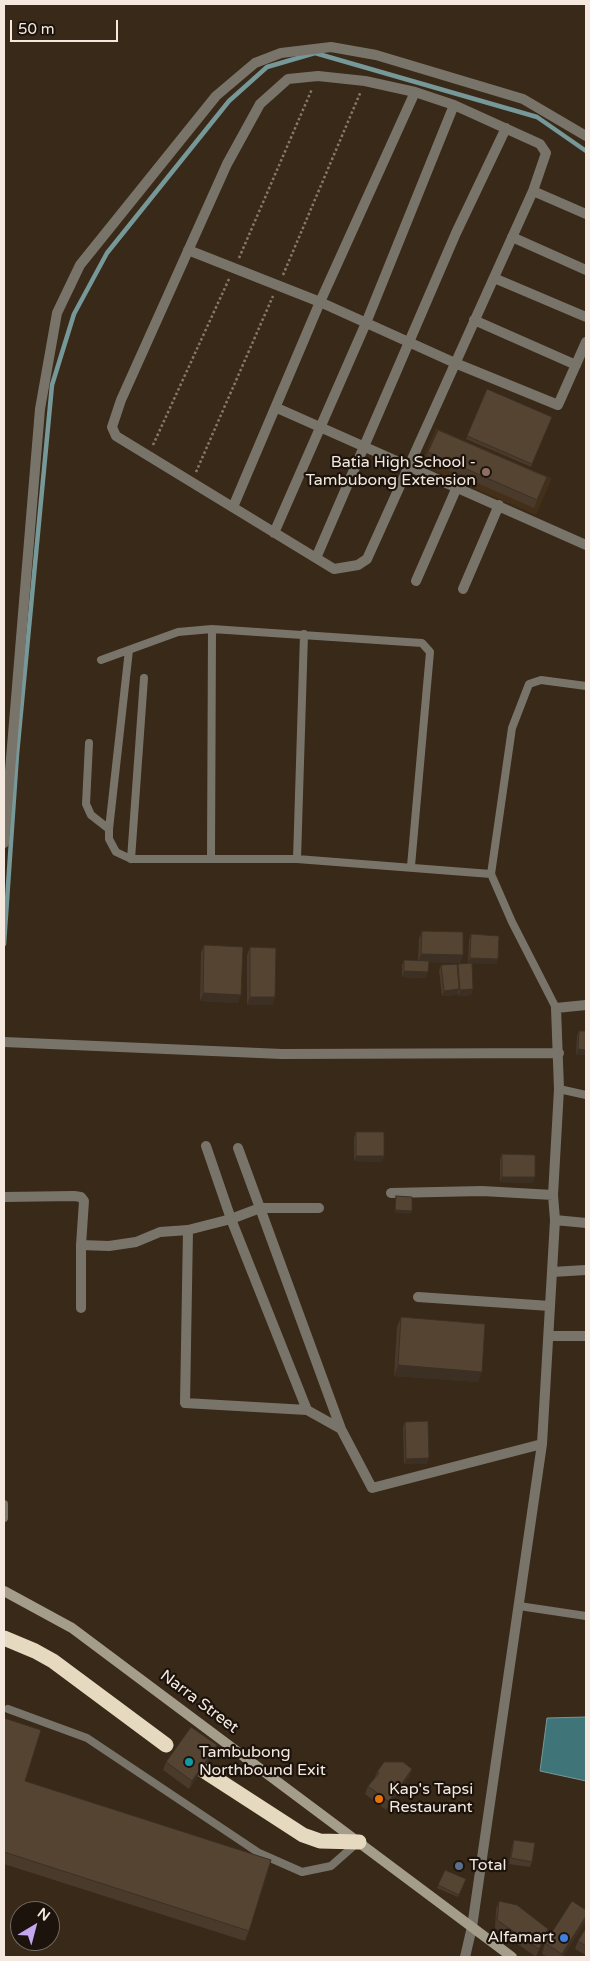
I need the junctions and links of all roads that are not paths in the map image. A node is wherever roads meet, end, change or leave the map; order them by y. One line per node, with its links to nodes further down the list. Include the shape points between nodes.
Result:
1 (415, 92): 2 (street); 8 (street, via 356,80 318,76 288,78 260,104 227,164); 11 (street)
2 (454, 106): 3 (street); 14 (street)
3 (506, 128): 5 (street, via 540,144 546,153); 15 (street, via 456,232)
4 (586, 136): 39 (street, via 523,99 376,55 331,47 281,53 256,63 216,96 80,266 57,312 40,410)
5 (533, 191): 6 (street); 7 (street)
6 (586, 214)
7 (512, 237): 9 (street); 10 (street)
8 (188, 250): 11 (street); 25 (street, via 112,427 116,436)
9 (586, 270)
10 (494, 278): 12 (street); 13 (street)
11 (320, 302): 14 (street); 19 (street)
12 (586, 317)
13 (474, 320): 17 (street); 18 (street)
14 (366, 322): 15 (street); 20 (street)
15 (409, 342): 17 (street); 21 (street)
16 (586, 342): 18 (street)
17 (454, 362): 18 (street, via 558,405); 22 (street)
18 (576, 365)
19 (277, 408): 20 (street); 25 (street)
20 (320, 428): 21 (street); 26 (street)
21 (363, 447): 22 (street); 28 (street)
22 (409, 468): 23 (street); 28 (street, via 367,559 358,565 334,569)
23 (456, 487): 24 (street); 29 (street)
24 (499, 505): 27 (street); 30 (street)
25 (233, 508): 26 (street)
26 (274, 533): 28 (street)
27 (585, 541)
28 (316, 558)
29 (416, 581)
30 (463, 588)
31 (212, 629): 32 (lane); 33 (lane, via 178,632); 41 (lane)
32 (304, 634): 42 (lane); 43 (lane, via 422,643 430,652)
33 (129, 650): 34 (lane); 38 (lane)
34 (101, 660)
35 (144, 678): 40 (lane)
36 (586, 686): 44 (lane, via 541,680 529,684 512,728)
37 (89, 743): 38 (lane, via 86,804 91,815)
38 (109, 829): 40 (lane, via 109,839 116,852)
39 (4, 843)
40 (131, 858): 41 (lane)
41 (211, 859): 42 (lane)
42 (297, 859): 43 (lane)
43 (411, 866): 44 (lane)
44 (491, 874): 46 (lane)
45 (586, 1004): 46 (street)
46 (556, 1008): 48 (street)
47 (4, 1042): 48 (street, via 282,1054)
48 (559, 1053): 49 (street)
49 (559, 1089): 50 (lane); 54 (street)
50 (586, 1095)
51 (206, 1146): 58 (street)
52 (238, 1148): 56 (street)
53 (390, 1193): 54 (street, via 482,1191)
54 (553, 1195): 59 (street)
55 (4, 1197): 62 (street, via 81,1197 84,1201)
56 (260, 1208): 57 (street); 58 (street); 71 (street)
57 (319, 1208)
58 (231, 1219): 61 (street); 70 (street)
59 (555, 1220): 60 (street); 64 (street)
60 (586, 1223)
61 (188, 1230): 62 (street, via 160,1232 122,1244); 70 (street, via 185,1403)
62 (81, 1245): 67 (street)
63 (586, 1270): 64 (street)
64 (552, 1272): 66 (street)
65 (418, 1297): 66 (street)
66 (550, 1306): 68 (street)
67 (81, 1308)
68 (549, 1336): 69 (street); 72 (street)
69 (586, 1336)
70 (307, 1410): 71 (street)
71 (341, 1429): 72 (street, via 372,1488)
72 (542, 1444): 76 (street)
73 (4, 1504): 74 (lane)
74 (4, 1518)
75 (4, 1591): 82 (main road, Narra Street, via 72,1628)
76 (519, 1606): 77 (lane); 83 (street)
77 (586, 1616)
78 (4, 1638): 80 (highway, via 53,1661)
79 (8, 1709): 82 (lane, via 87,1738 259,1853 302,1872 331,1866)
80 (166, 1744)
81 (198, 1767): 82 (highway, via 303,1835 320,1841)
82 (359, 1842): 83 (main road, Narra Street)
83 (472, 1927): 84 (street); 85 (main road, Narra Street)
84 (465, 1957)
85 (512, 1957)

